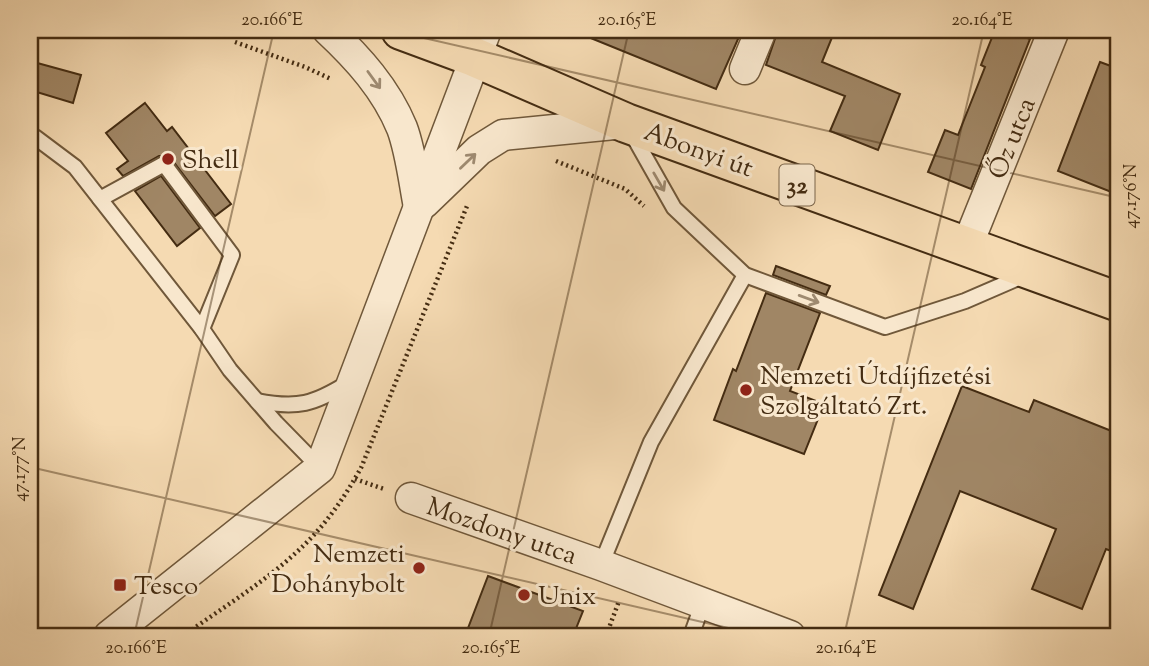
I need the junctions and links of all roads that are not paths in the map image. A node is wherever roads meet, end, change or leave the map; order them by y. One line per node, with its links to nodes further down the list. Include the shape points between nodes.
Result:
1 (328, 30): 10 (street, one-way to 10, via 387,98 403,130)
2 (401, 30): 5 (main road, Abonyi út / 32)
3 (761, 30): 6 (street)
4 (1054, 30): 11 (street, Őz utca)
5 (480, 43): 7 (main road, Abonyi út / 32); 10 (street)
6 (745, 69)
7 (626, 123): 10 (street, one-way to 7, via 479,150 503,135); 11 (main road, Abonyi út / 32); 13 (lane, one-way to 13, via 674,208)
8 (30, 135): 9 (lane, via 75,167)
9 (100, 199): 15 (lane); 15 (lane, via 164,164 232,255)
10 (419, 208): 16 (street)
11 (967, 246): 12 (main road, Abonyi út / 32)
12 (1035, 271): 13 (lane, one-way to 12, via 885,327 965,302); 14 (main road, Abonyi út / 32)
13 (745, 275): 20 (lane, via 651,442)
14 (1119, 302)
15 (202, 329): 17 (lane)
16 (353, 380): 17 (lane, via 320,400 282,406); 18 (street)
17 (257, 401): 18 (lane)
18 (320, 468): 22 (street)
19 (411, 498): 20 (street, Mozdony utca)
20 (601, 565): 21 (street, Mozdony utca)
21 (703, 603): 23 (lane); 24 (street, Mozdony utca)
22 (109, 636)
23 (691, 636)
24 (790, 636)

